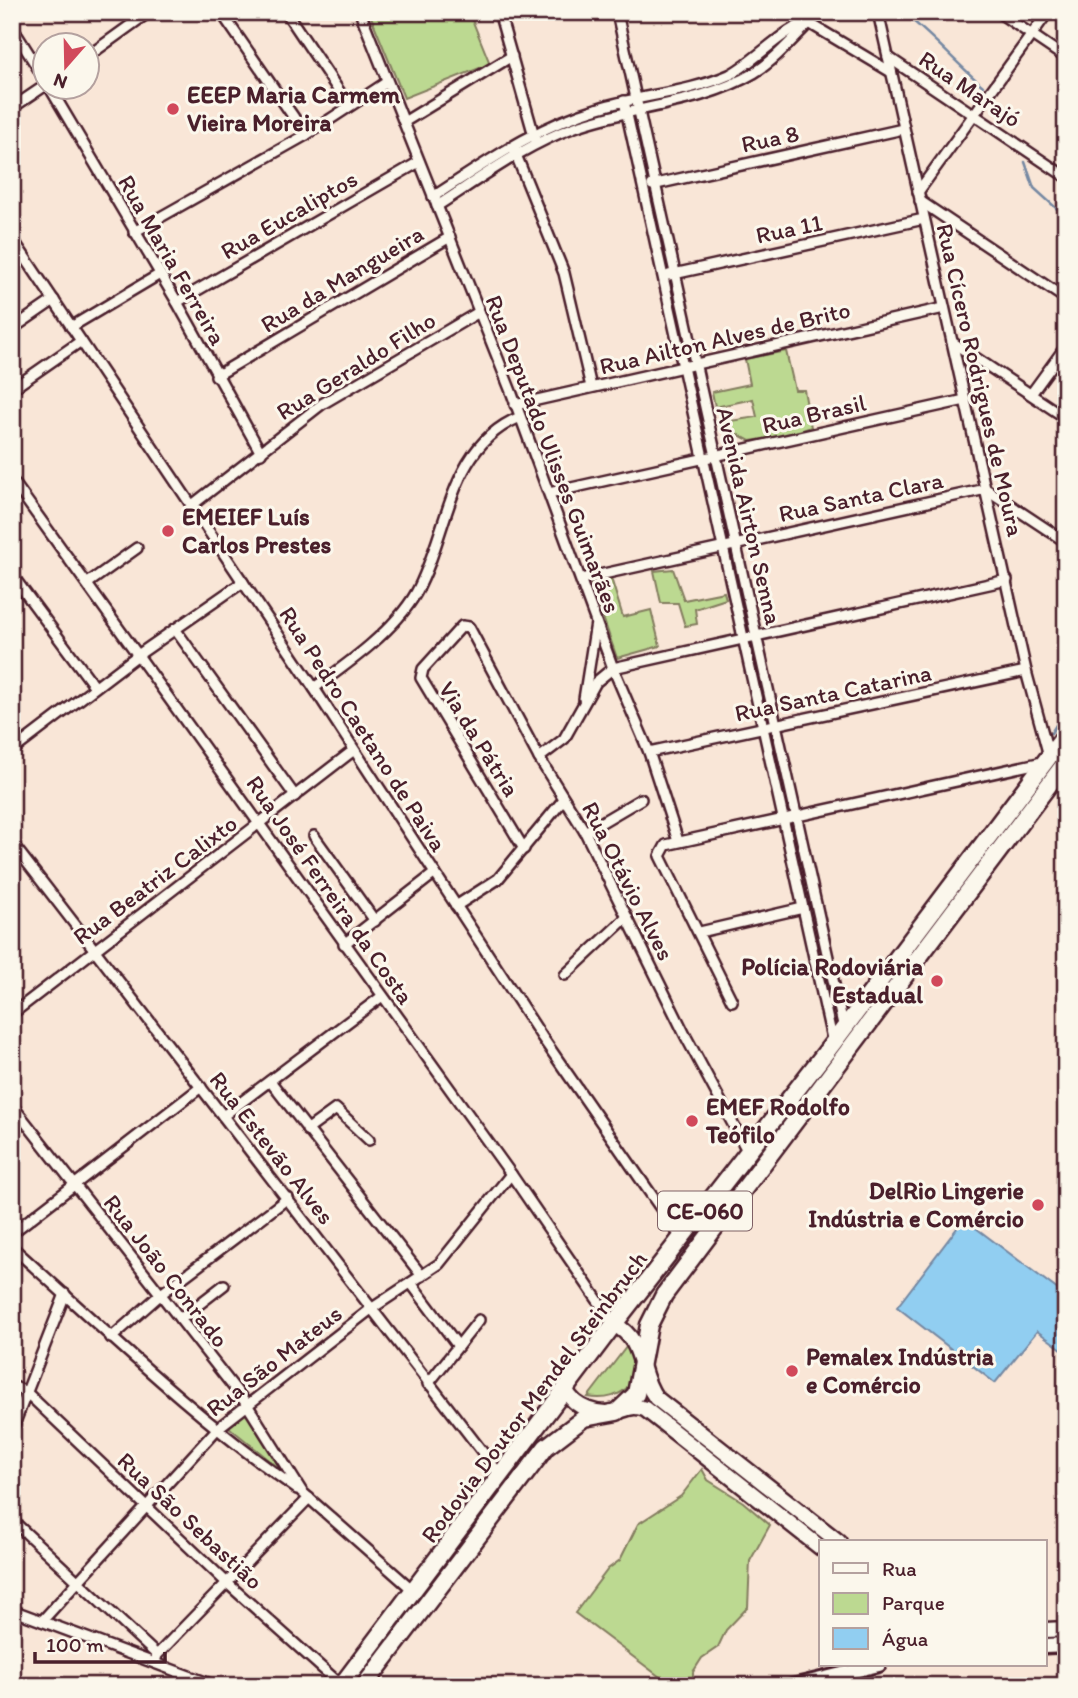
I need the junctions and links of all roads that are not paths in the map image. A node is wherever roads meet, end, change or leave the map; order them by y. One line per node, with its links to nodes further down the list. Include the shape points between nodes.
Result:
1 (149, 12): 12 (street)
2 (221, 12): 28 (street)
3 (286, 12): 22 (street)
4 (360, 12): 18 (street, Rua Deputado Ulisses Guimarães)
5 (499, 12): 13 (street)
6 (878, 12): 14 (street, Rua Cícero Rodrigues de Moura)
7 (998, 12): 11 (street)
8 (1048, 12): 11 (street)
9 (617, 13): 21 (street, Avenida Airton Senna)
10 (12, 27): 16 (street, Rua Maria Ferreira)
11 (1032, 35): 15 (street); 25 (street)
12 (102, 46)
13 (512, 56): 26 (street); 29 (street)
14 (888, 57): 17 (street, Rua Cícero Rodrigues de Moura); 25 (street, Rua Marajó)
15 (1066, 58)
16 (32, 60)
17 (891, 72): 21 (street, via 809,23 754,73 721,89); 27 (street, Rua Cícero Rodrigues de Moura)
18 (387, 82): 22 (street); 26 (street, Rua Deputado Ulisses Guimarães)
19 (32, 94): 24 (street)
20 (58, 102): 38 (street, Rua Maria Ferreira)
21 (636, 104): 23 (street); 33 (street, Avenida Airton Senna)
22 (349, 106): 28 (street)
23 (625, 106): 29 (street); 34 (street, Avenida Airton Senna)
24 (12, 108)
25 (974, 115): 32 (street, Rua Marajó); 35 (street)
26 (404, 122): 31 (street, Rua Deputado Ulisses Guimarães)
27 (904, 129): 33 (street, Rua 8); 35 (street, Rua Cícero Rodrigues de Moura)
28 (306, 135): 38 (street)
29 (534, 138): 30 (street)
30 (514, 151): 36 (street); 57 (street, via 564,274)
31 (419, 162): 36 (street, Rua Deputado Ulisses Guimarães); 46 (street, Rua Eucaliptos)
32 (1066, 177)
33 (655, 184): 34 (street, Rua 8); 42 (street, Avenida Airton Senna)
34 (644, 186): 43 (street, Avenida Airton Senna)
35 (919, 197): 37 (street, Rua Cícero Rodrigues de Moura); 44 (street)
36 (435, 201): 39 (street, Rua Deputado Ulisses Guimarães)
37 (924, 219): 42 (street, Rua 11); 47 (street, Rua Cícero Rodrigues de Moura)
38 (134, 232): 41 (street, Rua Maria Ferreira)
39 (450, 237): 48 (street, Rua Deputado Ulisses Guimarães); 56 (street, Rua da Mangueira)
40 (12, 238): 45 (street, Rua Pedro Caetano de Paiva)
41 (160, 274): 46 (street, Rua Maria Ferreira); 49 (street)
42 (674, 274): 43 (street, Rua 11); 54 (street, Avenida Airton Senna)
43 (663, 276): 55 (street, Avenida Airton Senna)
44 (1066, 299)
45 (54, 300): 49 (street, Rua Pedro Caetano de Paiva); 50 (street)
46 (177, 302): 56 (street, Rua Maria Ferreira)
47 (944, 308): 52 (street, Rua Cícero Rodrigues de Moura); 54 (street, Rua Ailton Alves de Brito)
48 (479, 312): 61 (street, Rua Deputado Ulisses Guimarães); 64 (street, Rua Geraldo Filho, via 322,404)
49 (71, 327): 51 (street, Rua Pedro Caetano de Paiva)
50 (12, 329)
51 (81, 341): 58 (street); 70 (street, Rua Pedro Caetano de Paiva)
52 (952, 342): 59 (street); 60 (street, Rua Cícero Rodrigues de Moura)
53 (1066, 346): 59 (street)
54 (694, 366): 55 (street, Rua Ailton Alves de Brito); 65 (street, Avenida Airton Senna)
55 (684, 369): 57 (street, Rua Ailton Alves de Brito); 66 (street, Avenida Airton Senna)
56 (216, 376): 64 (street, Rua Maria Ferreira)
57 (591, 387): 61 (street, Rua Ailton Alves de Brito)
58 (12, 389)
59 (1031, 394): 63 (street)
60 (965, 401): 65 (street, Rua Brasil); 68 (street, Rua Cícero Rodrigues de Moura)
61 (515, 405): 62 (street, Rua Deputado Ulisses Guimarães)
62 (520, 417): 69 (street, Rua Deputado Ulisses Guimarães); 89 (street, via 493,431 468,460 410,602 367,650)
63 (1066, 418)
64 (261, 453): 70 (street, Rua Geraldo Filho)
65 (716, 456): 66 (street, Rua Brasil); 72 (street, Avenida Airton Senna)
66 (703, 458): 69 (street, Rua Brasil); 74 (street, Avenida Airton Senna)
67 (13, 484): 79 (street, Rua José Ferreira da Costa)
68 (986, 489): 71 (street); 72 (street, Rua Santa Clara); 77 (street, Rua Cícero Rodrigues de Moura)
69 (549, 493): 76 (street, Rua Deputado Ulisses Guimarães)
70 (191, 506): 78 (street, Rua Pedro Caetano de Paiva)
71 (1066, 542)
72 (735, 545): 74 (street, Rua Santa Clara); 83 (street, Avenida Airton Senna)
73 (137, 548): 79 (street)
74 (723, 548): 76 (street, Rua Santa Clara); 84 (street, Avenida Airton Senna)
75 (12, 575): 88 (street)
76 (581, 579): 80 (street, Rua Deputado Ulisses Guimarães)
77 (1007, 580): 83 (street); 87 (street, Rua Cícero Rodrigues de Moura)
78 (243, 582): 82 (street); 89 (street, Rua Pedro Caetano de Paiva)
79 (88, 583): 85 (street, Rua José Ferreira da Costa)
80 (596, 622): 86 (street, Rua Deputado Ulisses Guimarães); 90 (street)
81 (469, 627): 97 (street, Rua Otávio Alves); 110 (street, Via da Pátria, via 459,628 421,678)
82 (175, 629): 85 (street); 100 (street)
83 (756, 635): 84 (street); 91 (street, Avenida Airton Senna)
84 (742, 638): 86 (street); 92 (street, Avenida Airton Senna)
85 (138, 655): 88 (street); 105 (street, Rua José Ferreira da Costa)
86 (613, 668): 90 (street, via 596,682); 96 (street, Rua Deputado Ulisses Guimarães)
87 (1026, 671): 91 (street, Rua Santa Catarina); 98 (street, Rua Cícero Rodrigues de Moura)
88 (95, 687): 95 (street)
89 (314, 688): 94 (street, Rua Pedro Caetano de Paiva)
90 (584, 702): 97 (street, via 564,739)
91 (775, 724): 92 (street, Rua Santa Catarina); 103 (street, Avenida Airton Senna)
92 (764, 727): 96 (street, Rua Santa Catarina); 104 (street, Avenida Airton Senna)
93 (1066, 734): 98 (highway, Rodovia Doutor Mendel Steinbruch / CE-060)
94 (354, 750): 100 (street, Rua Beatriz Calixto); 111 (street, Rua Pedro Caetano de Paiva)
95 (12, 751)
96 (649, 752): 108 (street, Rua Deputado Ulisses Guimarães)
97 (540, 758): 101 (street, Rua Otávio Alves)
98 (1047, 759): 103 (street); 125 (highway, Rodovia Doutor Mendel Steinbruch / CE-060)
99 (1066, 762): 151 (highway, Rodovia Doutor Mendel Steinbruch / CE-060, via 674,1281 649,1325)
100 (295, 796): 105 (street, Rua Beatriz Calixto)
101 (564, 799): 106 (street, Rua Otávio Alves); 110 (street)
102 (641, 799): 106 (street)
103 (796, 816): 104 (street); 112 (street, Avenida Airton Senna)
104 (784, 819): 108 (street); 113 (street, Avenida Airton Senna)
105 (260, 824): 119 (street, Rua José Ferreira da Costa); 120 (street, Rua Beatriz Calixto)
106 (585, 832): 116 (street, Rua Otávio Alves)
107 (314, 836): 117 (street)
108 (678, 841): 118 (street, via 666,845 660,856)
109 (12, 843): 120 (street, Rua Estevão Alves)
110 (524, 849): 114 (street, via 498,879)
111 (435, 873): 114 (street, Rua Pedro Caetano de Paiva); 117 (street)
112 (812, 887): 113 (street); 125 (street, Avenida Airton Senna)
113 (799, 890): 115 (street, Avenida Airton Senna)
114 (456, 906): 138 (street, Rua Pedro Caetano de Paiva)
115 (803, 908): 118 (street); 126 (street, Avenida Airton Senna)
116 (627, 917): 121 (street); 133 (street, Rua Otávio Alves)
117 (375, 920): 119 (street)
118 (700, 932): 123 (street)
119 (344, 944): 122 (street, Rua José Ferreira da Costa)
120 (96, 949): 124 (street, Rua Beatriz Calixto); 128 (street, Rua Estevão Alves)
121 (565, 975)
122 (381, 997): 127 (street); 134 (street, Rua José Ferreira da Costa)
123 (732, 1000)
124 (12, 1014)
125 (844, 1028): 126 (highway, Rodovia Doutor Mendel Steinbruch / CE-060)
126 (834, 1043): 133 (highway, Rodovia Doutor Mendel Steinbruch / CE-060)
127 (270, 1081): 130 (street); 131 (street)
128 (201, 1087): 130 (street, Rua Estevão Alves); 135 (street)
129 (12, 1105): 135 (street, Rua João Conrado)
130 (223, 1116): 136 (street, Rua Estevão Alves)
131 (307, 1130): 132 (street, via 336,1109); 140 (street)
132 (369, 1140)
133 (749, 1154): 138 (highway, Rodovia Doutor Mendel Steinbruch / CE-060)
134 (510, 1174): 140 (street, Rua São Mateus, via 445,1259); 148 (street, Rua José Ferreira da Costa)
135 (74, 1185): 137 (street); 144 (street, Rua João Conrado)
136 (288, 1198): 144 (street); 145 (street, Rua Estevão Alves)
137 (12, 1233)
138 (683, 1240): 148 (highway, Rodovia Doutor Mendel Steinbruch / CE-060)
139 (12, 1247): 143 (street)
140 (422, 1276): 141 (street, Rua São Mateus)
141 (411, 1283): 145 (street, Rua São Mateus); 150 (street)
142 (224, 1285): 146 (street)
143 (65, 1294): 149 (street); 155 (street)
144 (161, 1294): 146 (street, Rua João Conrado); 149 (street)
145 (371, 1309): 152 (street, Rua Estevão Alves); 156 (street, Rua São Mateus)
146 (180, 1319): 156 (street, Rua João Conrado)
147 (479, 1320): 150 (street)
148 (614, 1324): 151 (main road, via 634,1339); 154 (highway, Rodovia Doutor Mendel Steinbruch / CE-060)
149 (111, 1338): 158 (street)
150 (458, 1346): 152 (street)
151 (643, 1368): 157 (highway, Rodovia Doutor Mendel Steinbruch / CE-060, via 636,1394); 164 (main road, via 656,1398)
152 (428, 1384): 160 (street, Rua Estevão Alves)
153 (12, 1386): 155 (street, Rua São Sebastião)
154 (566, 1390): 157 (main road, via 570,1399 587,1409); 160 (highway, Rodovia Doutor Mendel Steinbruch / CE-060)
155 (26, 1392): 159 (street); 162 (street, Rua São Sebastião)
156 (246, 1403): 158 (street, Rua São Mateus); 161 (street, Rua João Conrado)
157 (617, 1412): 165 (main road, via 633,1406 645,1409); 179 (highway, Rodovia Doutor Mendel Steinbruch, via 584,1418 546,1447)
158 (218, 1428): 161 (street); 162 (street, Rua São Mateus)
159 (12, 1430)
160 (501, 1476): 168 (highway, Rodovia Doutor Mendel Steinbruch / CE-060)
161 (305, 1495): 167 (street); 168 (street)
162 (148, 1507): 166 (street, Rua São Mateus); 167 (street, Rua São Sebastião)
163 (12, 1520): 166 (street)
164 (836, 1540)
165 (819, 1546)
166 (77, 1580): 170 (street, Rua São Mateus); 175 (street)
167 (226, 1582): 175 (street); 178 (street, Rua São Sebastião)
168 (414, 1591): 178 (highway, Rodovia Doutor Mendel Steinbruch / CE-060)
169 (12, 1610): 170 (street)
170 (42, 1621): 175 (street)
171 (1066, 1629): 172 (main road)
172 (1046, 1630)
173 (1066, 1645): 174 (main road)
174 (1046, 1646)
175 (156, 1659): 177 (street)
176 (875, 1666): 180 (street)
177 (215, 1686)
178 (341, 1686)
179 (364, 1686)
180 (792, 1686)

